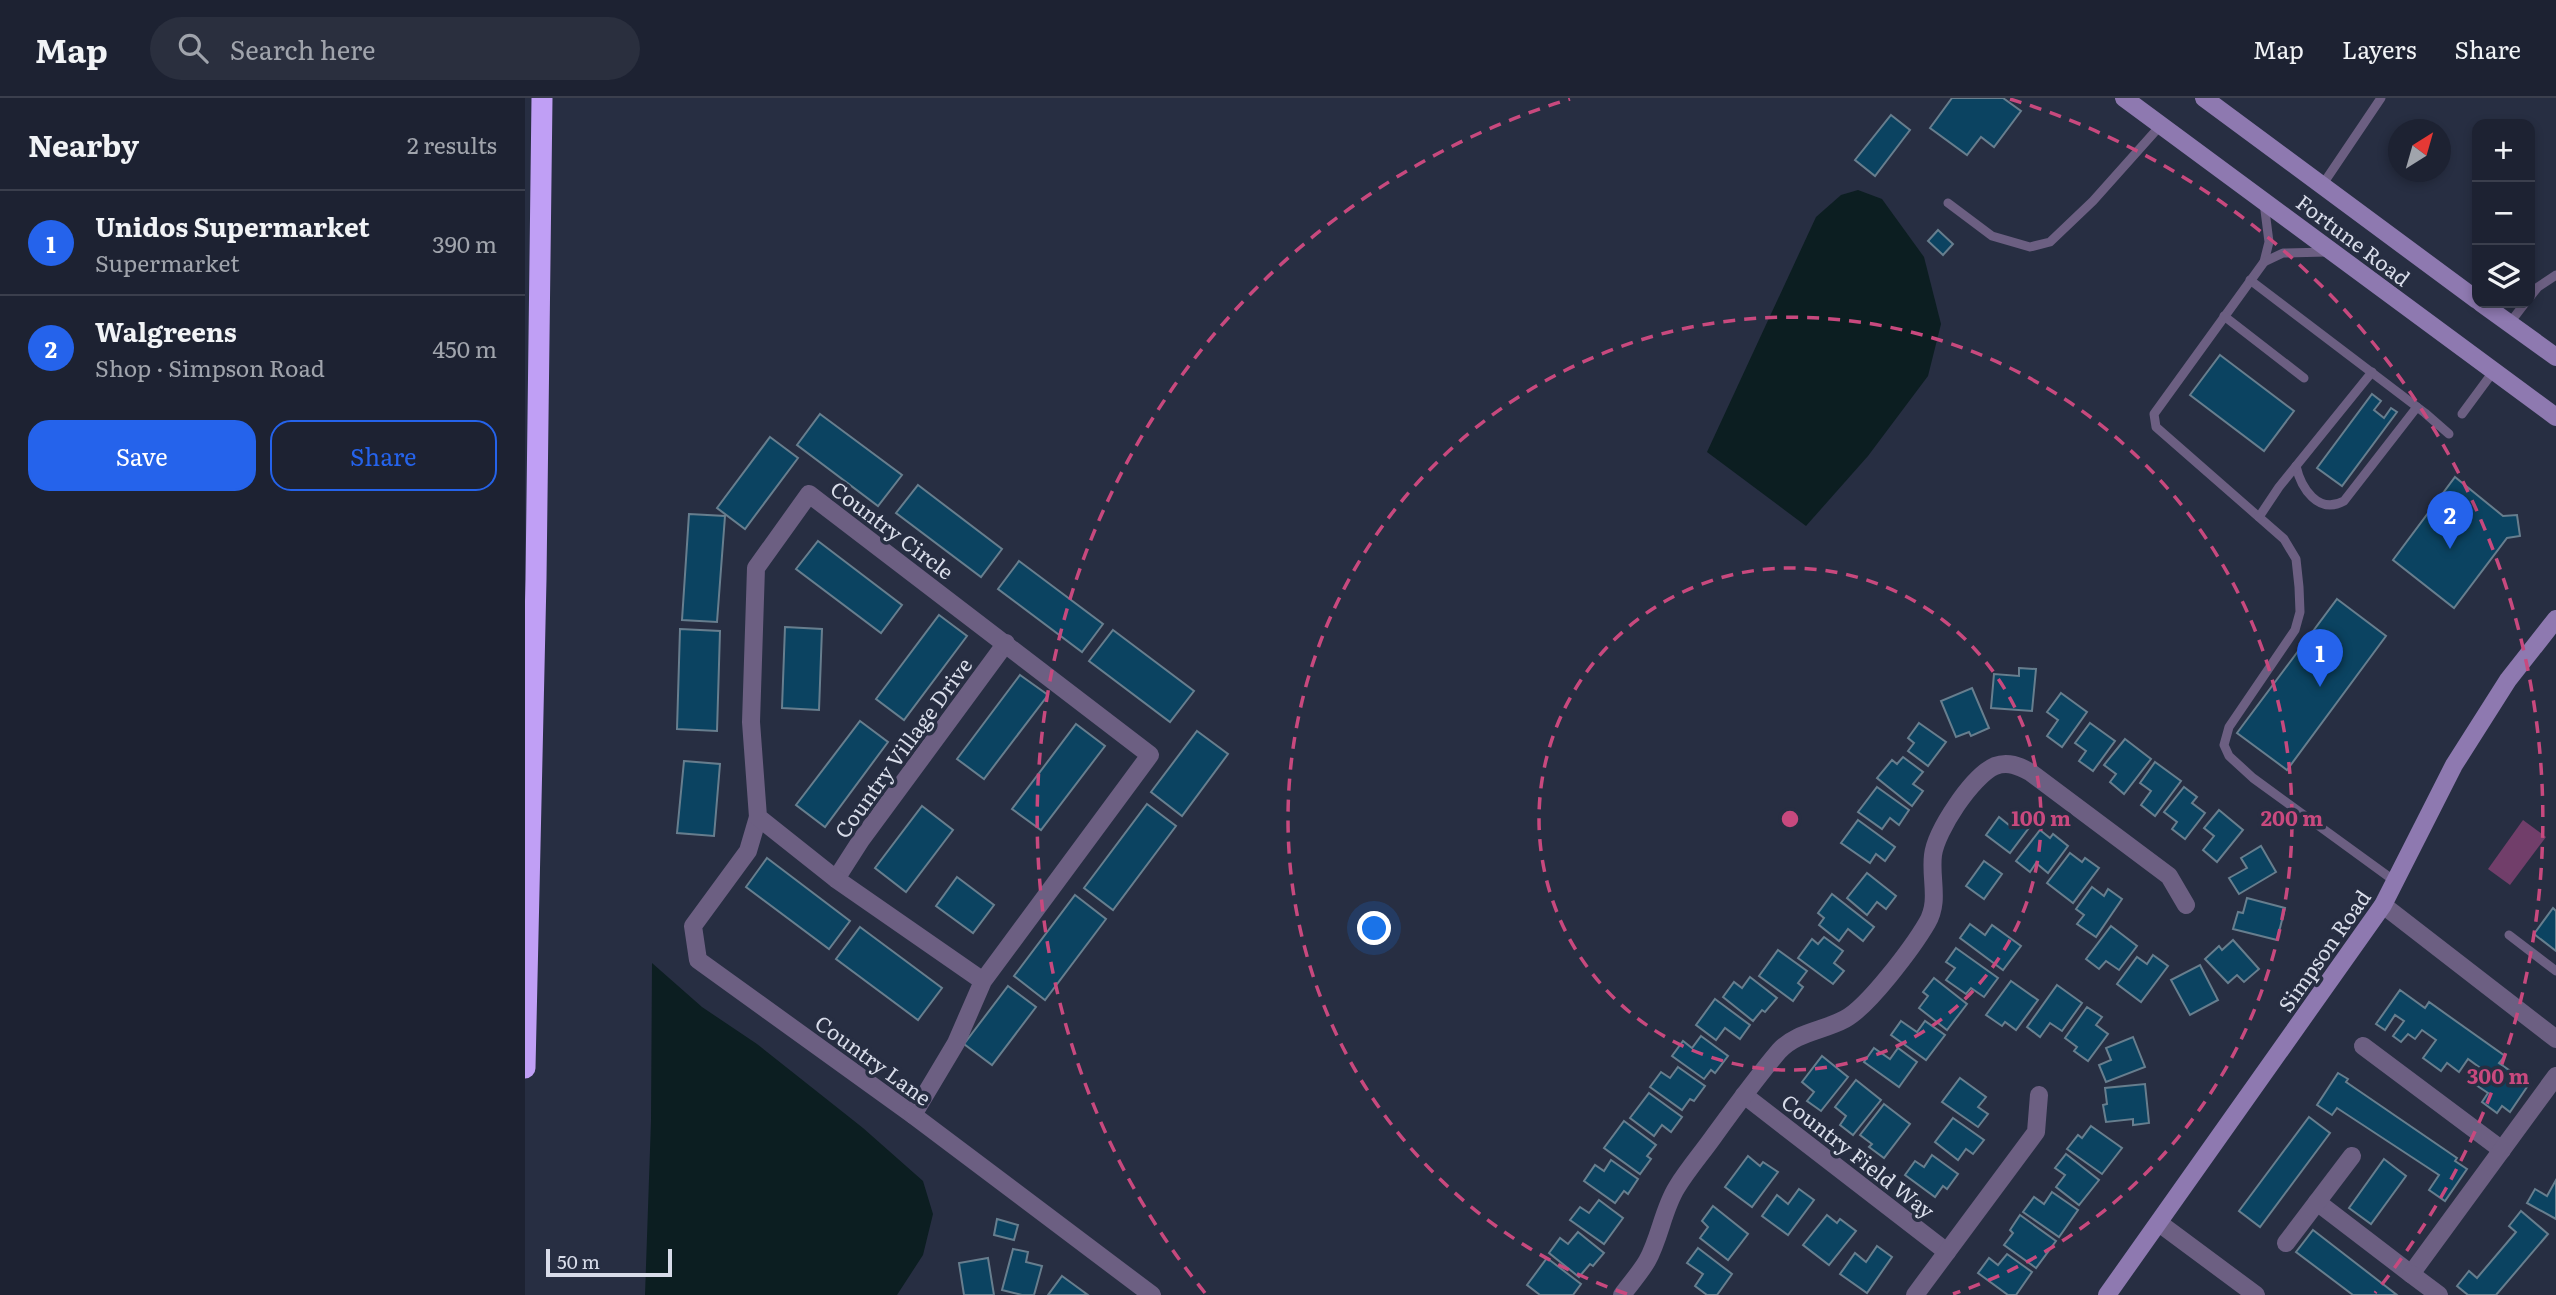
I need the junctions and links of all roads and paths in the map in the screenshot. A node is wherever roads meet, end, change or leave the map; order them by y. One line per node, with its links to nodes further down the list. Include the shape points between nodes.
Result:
1 (542, 98): 29 (highway)
2 (2124, 98): 5 (main road, Fortune Road)
3 (2204, 98): 6 (main road, Fortune Road)
4 (2381, 98): 6 (lane)
5 (2160, 126): 7 (main road, Fortune Road); 8 (lane, via 2050,242 2030,247 1992,236)
6 (2323, 184): 14 (main road, Fortune Road)
7 (2264, 200): 9 (main road, Fortune Road); 10 (lane, via 2269,242)
8 (1948, 203)
9 (2331, 251): 10 (lane, via 2283,253); 21 (main road, Fortune Road)
10 (2264, 262): 12 (lane)
11 (2556, 275): 13 (lane)
12 (2251, 280): 17 (lane); 20 (lane)
13 (2535, 291)
14 (2472, 296)
15 (2488, 308): 18 (main road, Fortune Road)
16 (2521, 308): 18 (lane)
17 (2224, 316): 22 (lane); 28 (lane, via 2154,414 2156,427)
18 (2509, 324): 19 (main road, Fortune Road)
19 (2556, 358)
20 (2372, 372): 23 (lane); 27 (lane)
21 (2493, 372): 24 (lane); 25 (main road, Fortune Road)
22 (2304, 378)
23 (2417, 407): 26 (lane); 27 (lane, via 2344,501 2335,506 2308,494 2299,481)
24 (2462, 414)
25 (2556, 417)
26 (2449, 434)
27 (2297, 466): 28 (lane)
28 (2259, 517): 34 (lane, via 2284,539 2296,559 2300,612 2295,630 2229,727 2224,745 2253,778)
29 (530, 579): 42 (highway)
30 (2555, 622): 34 (main road, Simpson Road, via 2508,680 2455,765)
31 (1006, 643): 32 (street, Country Circle, via 809,494 756,568 751,722); 33 (street, Country Village Drive); 39 (street, Country Circle, via 1150,755)
32 (758, 817): 33 (street); 46 (street, Country Lane, via 748,851 693,926 698,960)
33 (836, 879): 39 (street)
34 (2396, 882): 36 (main road, Simpson Road)
35 (2186, 905): 44 (street, via 2169,876 2030,772 2019,765 1997,765 1974,784 1942,828 1932,857 1934,905 1916,940 1864,1005 1848,1018 1791,1040)
36 (2383, 905): 40 (street); 50 (main road, Simpson Road)
37 (2509, 935): 38 (lane)
38 (2556, 971)
39 (983, 981): 46 (street, Country Circle, via 956,1043)
40 (2556, 1039)
41 (2363, 1046): 47 (street)
42 (525, 1068)
43 (2556, 1076): 47 (street)
44 (1744, 1095): 52 (street, Country Field Way); 55 (street, via 1675,1189 1647,1261)
45 (2039, 1095): 52 (street, via 2036,1132)
46 (913, 1115): 54 (street, Country Lane)
47 (2502, 1150): 53 (street)
48 (2352, 1156): 49 (street)
49 (2317, 1202): 51 (street); 53 (street)
50 (2159, 1223): 57 (main road, Simpson Road); 58 (street)
51 (2286, 1243)
52 (1947, 1252): 56 (street)
53 (2411, 1274): 59 (street)
54 (1152, 1295)
55 (1622, 1295)
56 (1915, 1295)
57 (2107, 1295)
58 (2256, 1295)
59 (2439, 1295)

